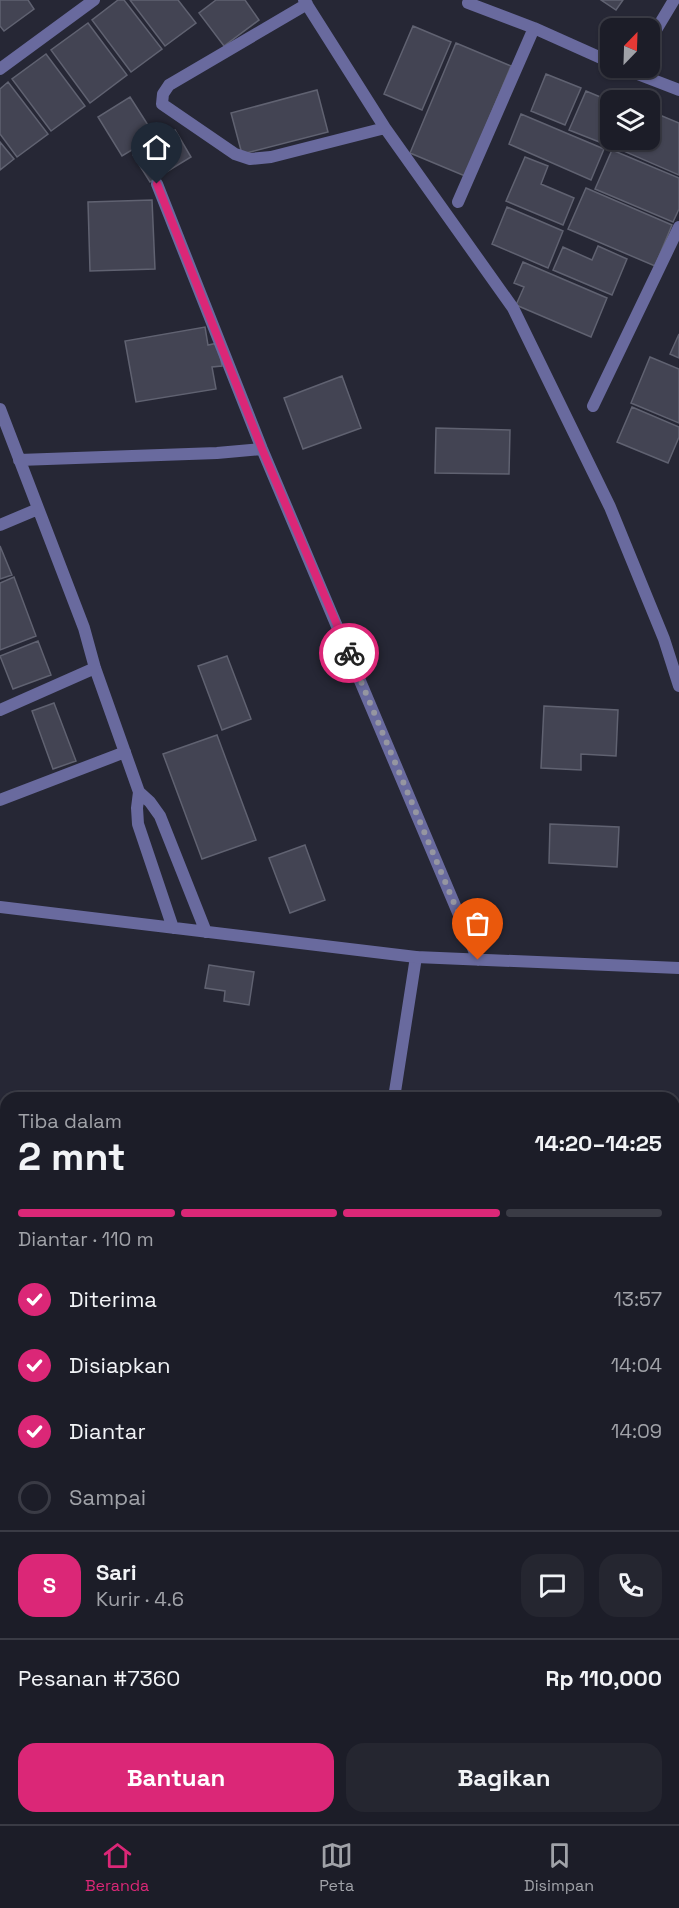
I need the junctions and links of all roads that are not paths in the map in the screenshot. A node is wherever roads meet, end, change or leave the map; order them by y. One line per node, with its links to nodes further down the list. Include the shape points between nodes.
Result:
1 (94, 0): 8 (street)
2 (674, 0): 5 (street)
3 (306, 2): 11 (street); 11 (street, via 169,85 162,104 235,154 250,159 271,158)
4 (468, 3): 6 (street)
5 (660, 23)
6 (534, 28): 7 (street); 13 (street)
7 (600, 58)
8 (0, 69)
9 (650, 78): 10 (street)
10 (679, 90)
11 (385, 128): 22 (street, via 513,308 610,507)
12 (157, 184): 17 (street)
13 (458, 202)
14 (679, 227): 15 (street)
15 (593, 406)
16 (0, 409): 18 (street)
17 (262, 449): 18 (street); 31 (street)
18 (19, 460): 19 (street)
19 (38, 509): 20 (street); 21 (street, via 84,628)
20 (0, 525)
21 (95, 668): 23 (street); 24 (street)
22 (679, 686)
23 (0, 710)
24 (125, 752): 25 (street); 26 (street)
25 (139, 792): 28 (street, via 138,824); 29 (street, via 160,816)
26 (0, 800)
27 (0, 907): 28 (street)
28 (173, 928): 29 (street)
29 (206, 932): 30 (street)
30 (416, 957): 31 (street); 33 (street)
31 (478, 960): 32 (street)
32 (679, 968)
33 (395, 1092)

